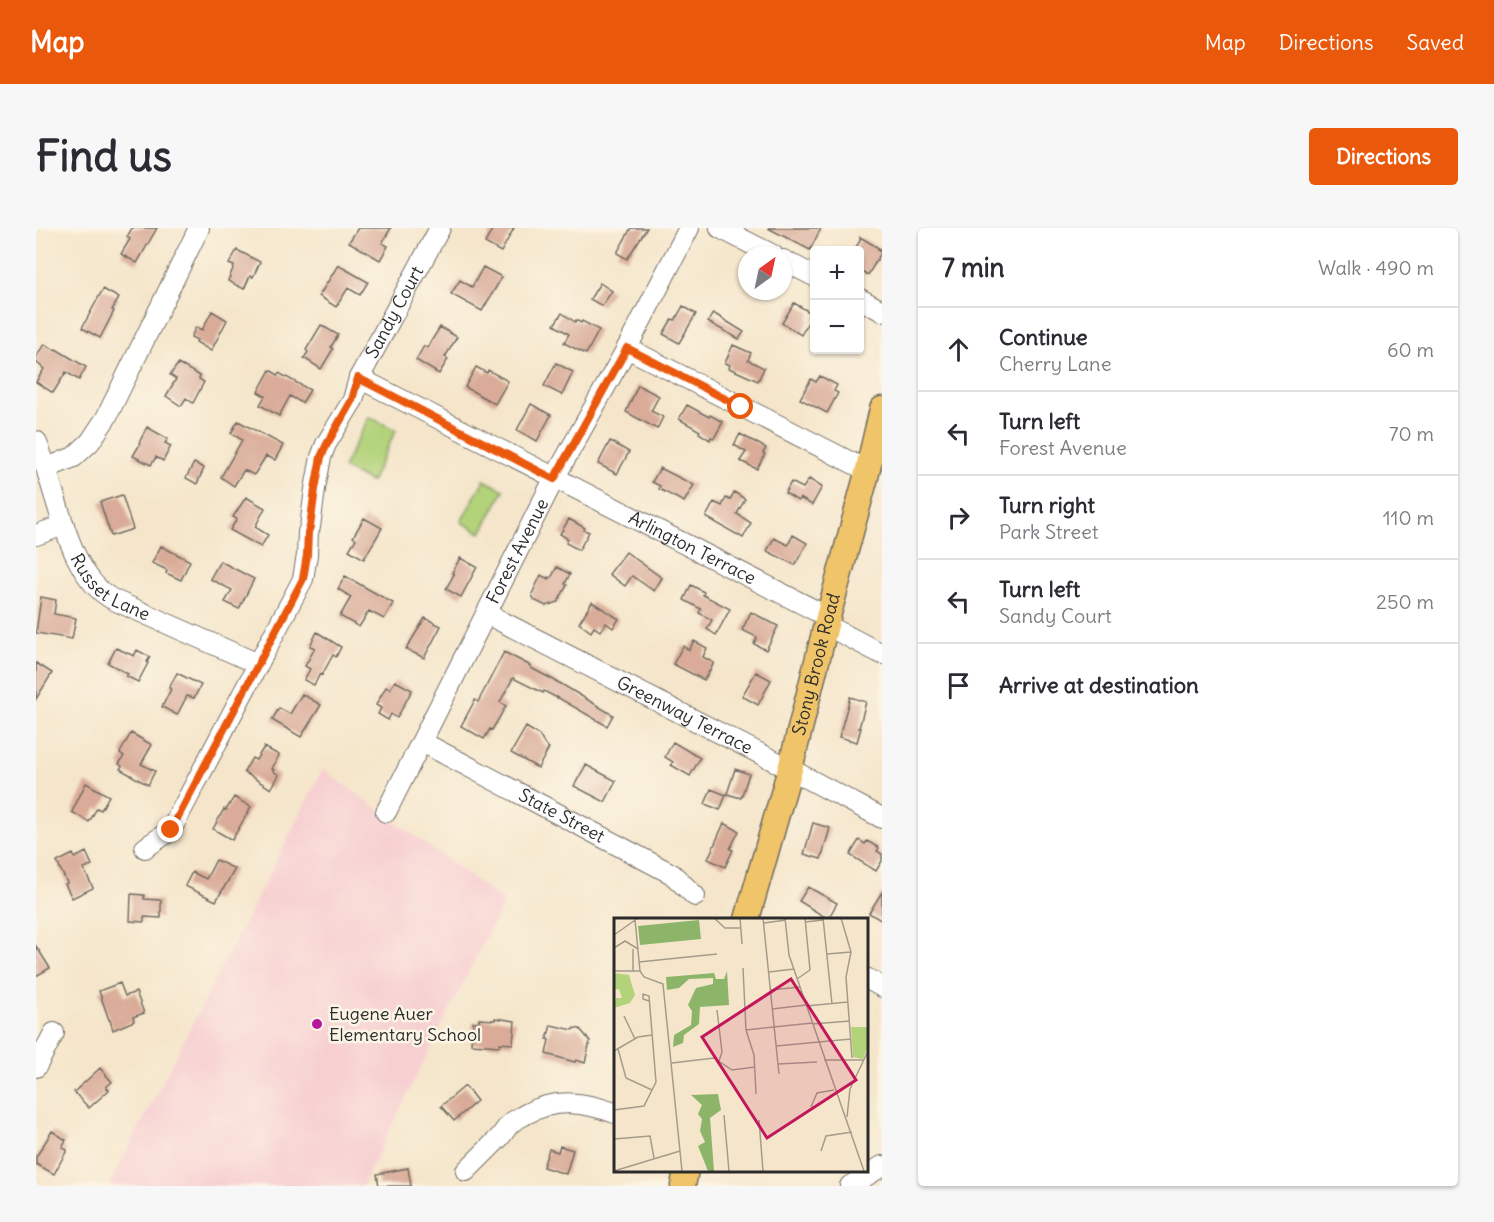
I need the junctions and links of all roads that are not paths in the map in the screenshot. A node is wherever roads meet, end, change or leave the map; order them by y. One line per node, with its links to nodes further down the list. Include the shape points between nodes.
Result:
1 (199, 228): 14 (street, via 90,442 74,457)
2 (441, 228): 11 (street, Sandy Court)
3 (688, 228): 10 (street, Forest Avenue)
4 (720, 228): 5 (street)
5 (755, 246)
6 (792, 265): 7 (street)
7 (810, 274)
8 (862, 300): 9 (street)
9 (882, 311)
10 (627, 348): 15 (street); 16 (street, Forest Avenue)
11 (358, 378): 16 (street, Arlington Terrace); 22 (street, Sandy Court, via 352,400 321,457 303,579)
12 (882, 409): 15 (main road, Stony Brook Road)
13 (36, 441): 14 (street, Russet Lane)
14 (47, 468): 17 (street, Russet Lane)
15 (871, 477): 20 (main road, Stony Brook Road)
16 (554, 479): 19 (street, Forest Avenue); 20 (street, Arlington Terrace)
17 (64, 525): 18 (street); 22 (street, Russet Lane, via 85,574 104,596)
18 (36, 535)
19 (487, 614): 23 (street, Forest Avenue); 24 (street, Greenway Terrace)
20 (827, 621): 21 (street, Arlington Terrace); 24 (main road, Stony Brook Road)
21 (882, 654)
22 (258, 664): 27 (street, Sandy Court, via 171,830)
23 (422, 742): 25 (street, Forest Avenue); 28 (street, State Street, via 672,874)
24 (790, 769): 26 (street, Greenway Terrace); 29 (main road, Stony Brook Road)
25 (386, 812)
26 (882, 818)
27 (145, 848)
28 (695, 896)
29 (749, 918)
30 (867, 979): 31 (street)
31 (882, 987)
32 (54, 1033): 33 (street)
33 (36, 1067)
34 (614, 1113): 36 (street, via 582,1104 545,1105 511,1123)
35 (882, 1166): 39 (street)
36 (466, 1171)
37 (686, 1171): 38 (main road)
38 (683, 1186)
39 (850, 1186)

